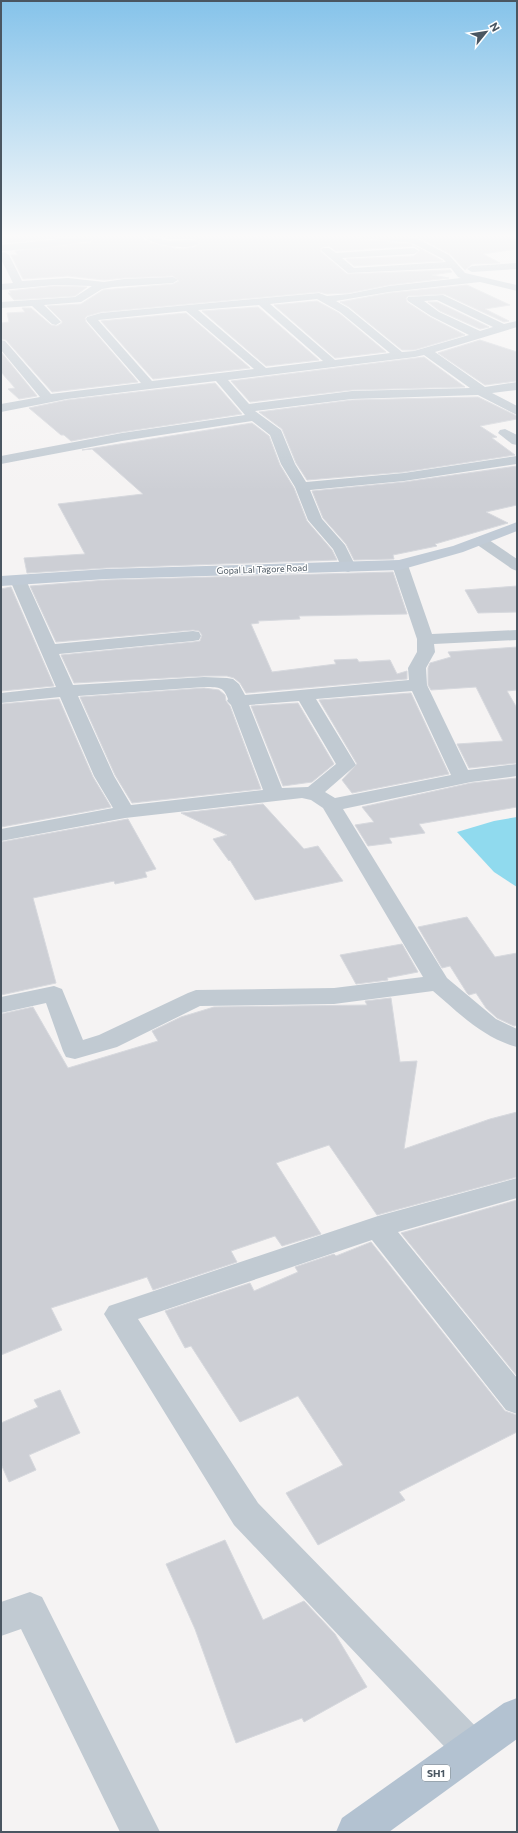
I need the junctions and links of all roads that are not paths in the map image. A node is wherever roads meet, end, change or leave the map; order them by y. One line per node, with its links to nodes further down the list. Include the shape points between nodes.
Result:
1 (92, 321): 16 (street)
2 (204, 321): 14 (street)
3 (283, 321): 13 (street)
4 (357, 321): 12 (street)
5 (449, 321): 9 (street)
6 (488, 321): 8 (street)
7 (517, 324): 8 (street)
8 (503, 328): 9 (street)
9 (479, 336): 11 (street)
10 (1, 342): 19 (street)
11 (426, 351): 12 (street); 18 (street)
12 (399, 355): 13 (street)
13 (332, 363): 14 (street)
14 (264, 372): 15 (street)
15 (220, 378): 16 (street); 22 (street)
16 (150, 386): 19 (street)
17 (517, 386): 18 (street)
18 (482, 391): 21 (street); 22 (street, via 352,395)
19 (48, 399): 20 (street)
20 (1, 408)
21 (517, 411)
22 (250, 412): 25 (street); 27 (street, via 276,433 293,474)
23 (505, 433): 24 (street)
24 (517, 441)
25 (1, 460)
26 (517, 460): 27 (street, via 382,480)
27 (302, 487): 31 (street, via 315,520 340,548)
28 (517, 526): 29 (street, Gopal Lal Tagore Road)
29 (481, 540): 30 (street, Gopal Lal Tagore Road); 32 (street)
30 (400, 565): 31 (street, Gopal Lal Tagore Road); 37 (street)
31 (348, 566): 33 (street, Gopal Lal Tagore Road, via 106,574)
32 (517, 566)
33 (18, 580): 34 (street, Gopal Lal Tagore Road); 38 (street)
34 (1, 581)
35 (517, 635): 37 (street)
36 (193, 636): 38 (street)
37 (425, 639): 39 (street, via 426,652 417,668)
38 (50, 650): 40 (street)
39 (418, 685): 41 (street); 45 (street)
40 (67, 691): 42 (street); 43 (street, via 223,682 232,688); 49 (street, via 104,776)
41 (305, 695): 43 (street); 46 (street, via 346,764)
42 (1, 698)
43 (236, 701): 47 (street)
44 (517, 770): 45 (street)
45 (462, 777): 48 (street, via 464,778)
46 (312, 793): 47 (street); 48 (street)
47 (275, 795): 49 (street)
48 (331, 805): 51 (street)
49 (125, 812): 50 (street)
50 (1, 835)
51 (438, 982): 52 (street, via 334,996 196,998 108,1041 75,1051 54,994); 53 (street, via 488,1025)
52 (1, 1005)
53 (517, 1039)
54 (517, 1188): 55 (street)
55 (378, 1227): 56 (street); 59 (street, via 119,1314 246,1514)
56 (517, 1401)
57 (1, 1619): 60 (street, via 30,1609)
58 (517, 1716): 59 (main road, SH1)
59 (471, 1748): 61 (main road, SH1)
60 (140, 1832)
61 (356, 1832)

